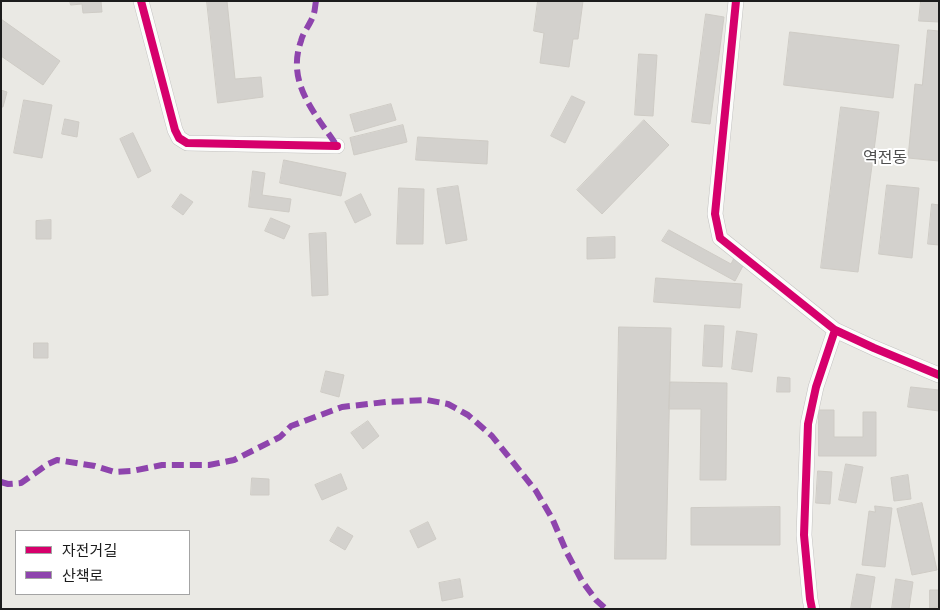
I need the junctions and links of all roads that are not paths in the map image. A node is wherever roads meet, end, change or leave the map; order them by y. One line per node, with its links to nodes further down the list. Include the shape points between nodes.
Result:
1 (141, 1): 3 (street, via 179,138 187,143)
2 (736, 1): 4 (street, via 715,214 720,238)
3 (337, 146)
4 (835, 330): 5 (street); 6 (street, via 808,424 804,535)
5 (939, 375)
6 (812, 609)

